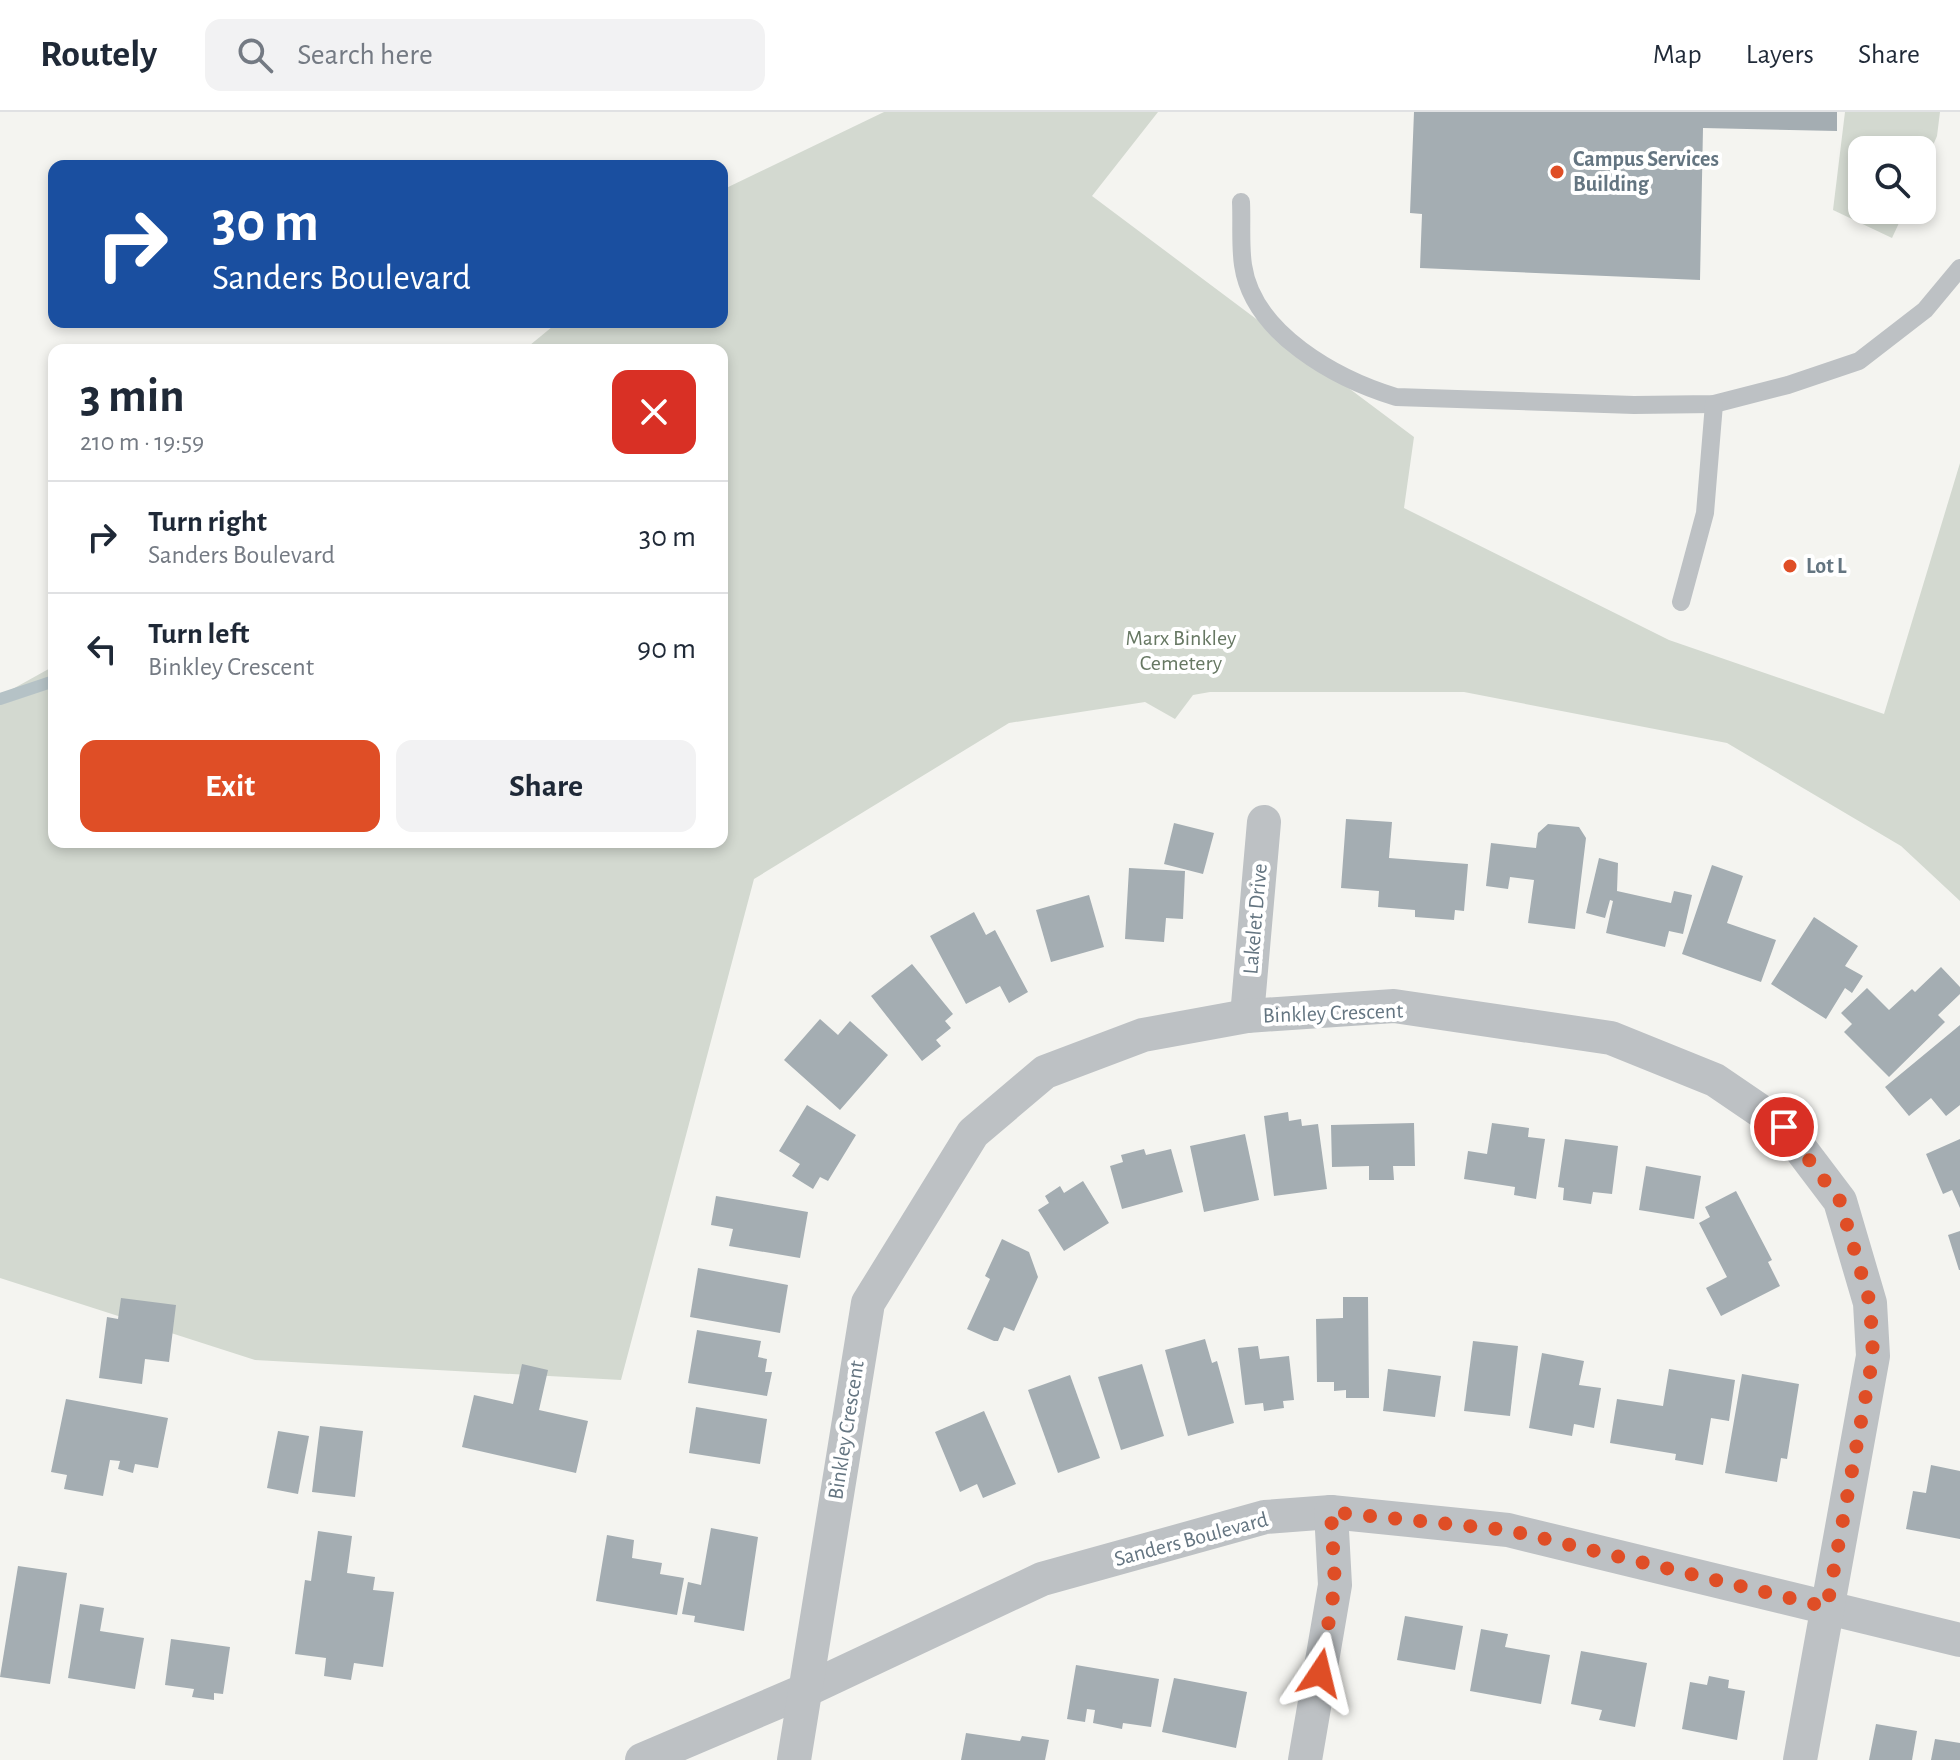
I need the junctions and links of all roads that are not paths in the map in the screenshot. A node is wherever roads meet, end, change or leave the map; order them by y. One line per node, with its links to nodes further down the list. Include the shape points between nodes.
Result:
1 (1241, 202): 3 (lane, via 1243,267 1263,311 1302,353 1361,386 1396,397)
2 (1960, 268): 3 (lane, via 1925,310 1859,361)
3 (1714, 404): 4 (lane, via 1705,513)
4 (1681, 602)
5 (1264, 822): 6 (street, Lakelet Drive)
6 (1247, 1016): 8 (street, Binkley Crescent, via 1394,1006 1611,1038 1715,1080 1784,1127 1840,1201 1870,1303 1873,1356); 10 (street, Binkley Crescent, via 1143,1035 1045,1072 973,1133 868,1303)
7 (1331, 1512): 8 (street, Sanders Boulevard, via 1508,1530); 10 (street, Sanders Boulevard, via 1265,1517 1042,1579); 13 (street, via 1335,1585)
8 (1827, 1607): 9 (street, Sanders Boulevard); 14 (street, Binkley Crescent)
9 (1960, 1640)
10 (806, 1690): 11 (street, Sanders Boulevard); 12 (street, Binkley Crescent)
11 (642, 1760)
12 (794, 1760)
13 (1305, 1760)
14 (1800, 1760)

